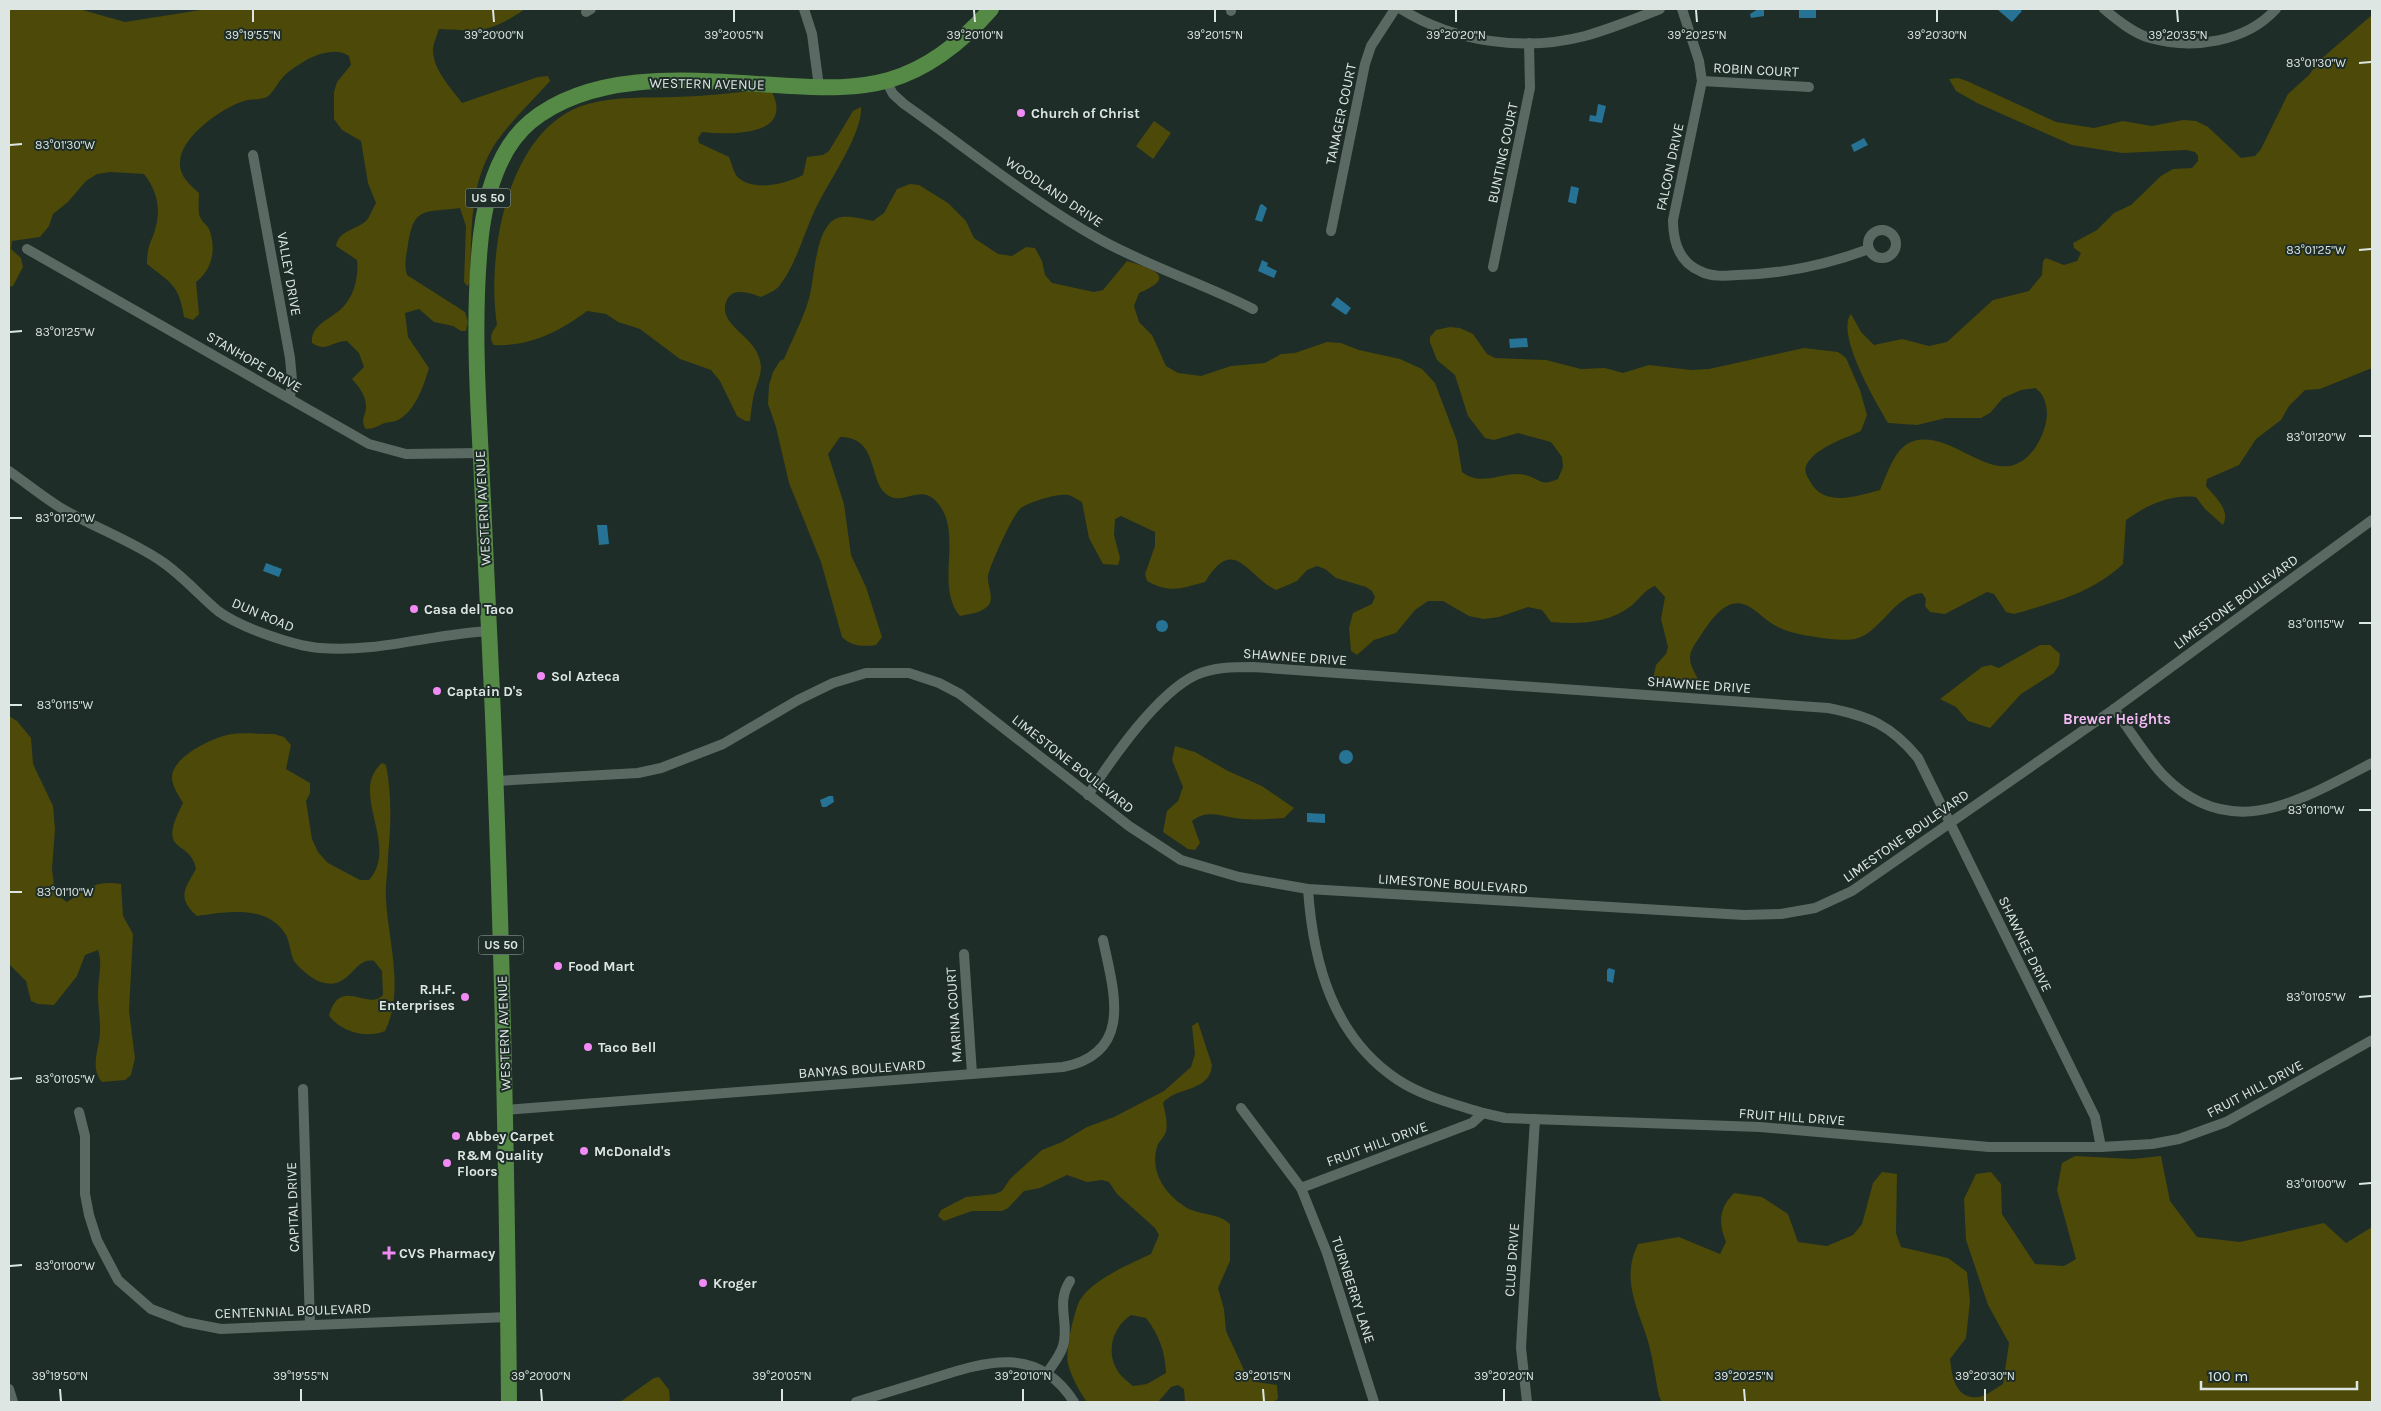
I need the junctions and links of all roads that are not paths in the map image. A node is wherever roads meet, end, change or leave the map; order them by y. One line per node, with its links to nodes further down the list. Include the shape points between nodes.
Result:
1 (804, 9): 12 (street, via 812,34)
2 (990, 9): 10 (main road, WESTERN AVENUE / US 50, via 976,26 931,62)
3 (1395, 9): 15 (street, TANAGER COURT, via 1371,46 1365,64)
4 (1401, 9): 9 (street, via 1452,32)
5 (1660, 9): 9 (street, via 1584,36)
6 (1682, 9): 11 (street, FALCON DRIVE)
7 (2104, 9): 8 (street, via 2139,33 2180,42 2238,36 2257,26)
8 (2276, 9)
9 (1529, 43): 18 (street, BUNTING COURT, via 1530,88)
10 (886, 81): 12 (main road, WESTERN AVENUE / US 50, via 842,88); 19 (street, WOODLAND DRIVE, via 904,104 1055,212 1102,241)
11 (1702, 81): 13 (street, ROBIN COURT); 17 (street, FALCON DRIVE, via 1673,220 1674,242 1683,258 1704,273 1754,275 1827,263)
12 (819, 87): 21 (main road, WESTERN AVENUE / US 50, via 672,80 610,86 549,108 528,124 500,161 486,206 482,233 478,365)
13 (1809, 87)
14 (253, 156): 20 (street, VALLEY DRIVE, via 290,358)
15 (1331, 231)
16 (27, 249): 20 (street, STANHOPE DRIVE)
17 (1869, 249)
18 (1493, 267)
19 (1254, 309)
20 (290, 398): 21 (street, STANHOPE DRIVE, via 369,444 389,450 406,454)
21 (481, 453): 24 (main road, WESTERN AVENUE / US 50)
22 (9, 470): 24 (street, DUN ROAD, via 61,507 162,562 235,622 295,644 338,649)
23 (2372, 520): 25 (street, LIMESTONE BOULEVARD)
24 (490, 631): 27 (main road, WESTERN AVENUE / US 50)
25 (2114, 708): 26 (street, via 2163,774 2192,800 2217,808 2253,812 2272,809 2313,794); 29 (street, LIMESTONE BOULEVARD)
26 (2372, 763)
27 (496, 780): 28 (street, LIMESTONE BOULEVARD, via 638,773 661,768 723,744 833,683 866,673 897,672 922,676 960,694); 37 (main road, WESTERN AVENUE / US 50)
28 (1088, 794): 29 (street, SHAWNEE DRIVE, via 1151,710 1179,686 1208,671 1253,667 1828,708 1857,714 1882,724 1902,739 1918,758); 30 (street, LIMESTONE BOULEVARD, via 1181,860 1239,877)
29 (1950, 823): 30 (street, LIMESTONE BOULEVARD, via 1852,891 1815,908 1781,914 1734,915); 41 (street, SHAWNEE DRIVE, via 2094,1117)
30 (1308, 889): 39 (street, via 1316,954 1326,986 1348,1033 1373,1061 1399,1081 1434,1098)
31 (1103, 940): 34 (street, BANYAS BOULEVARD, via 1116,1004 1112,1033 1100,1050 1080,1064)
32 (964, 954): 34 (street, MARINA COURT)
33 (2372, 1040): 41 (street, FRUIT HILL DRIVE, via 2203,1132 2152,1144)
34 (972, 1074): 37 (street, BANYAS BOULEVARD)
35 (304, 1088): 45 (street, CAPITAL DRIVE)
36 (1241, 1108): 42 (street)
37 (506, 1110): 44 (main road, WESTERN AVENUE / US 50)
38 (79, 1112): 45 (street, CENTENNIAL BOULEVARD, via 85,1136 85,1194 89,1215 106,1260 128,1292 151,1309 199,1326)
39 (1483, 1113): 40 (street, FRUIT HILL DRIVE); 42 (street, FRUIT HILL DRIVE, via 1472,1123)
40 (1535, 1119): 41 (street, FRUIT HILL DRIVE, via 1760,1127 1989,1147); 53 (street, CLUB DRIVE, via 1521,1348)
41 (2101, 1147)
42 (1301, 1188): 52 (street, TURNBERRY LANE, via 1324,1246)
43 (1070, 1281): 46 (street, via 1062,1302 1064,1345)
44 (508, 1317): 45 (street, CENTENNIAL BOULEVARD); 49 (main road, WESTERN AVENUE / US 50)
45 (310, 1325)
46 (1047, 1373): 50 (street, via 1015,1362 991,1363); 51 (street)
47 (9, 1390): 48 (street)
48 (13, 1402)
49 (509, 1402)
50 (856, 1402)
51 (1074, 1402)
52 (1374, 1402)
53 (1527, 1402)

